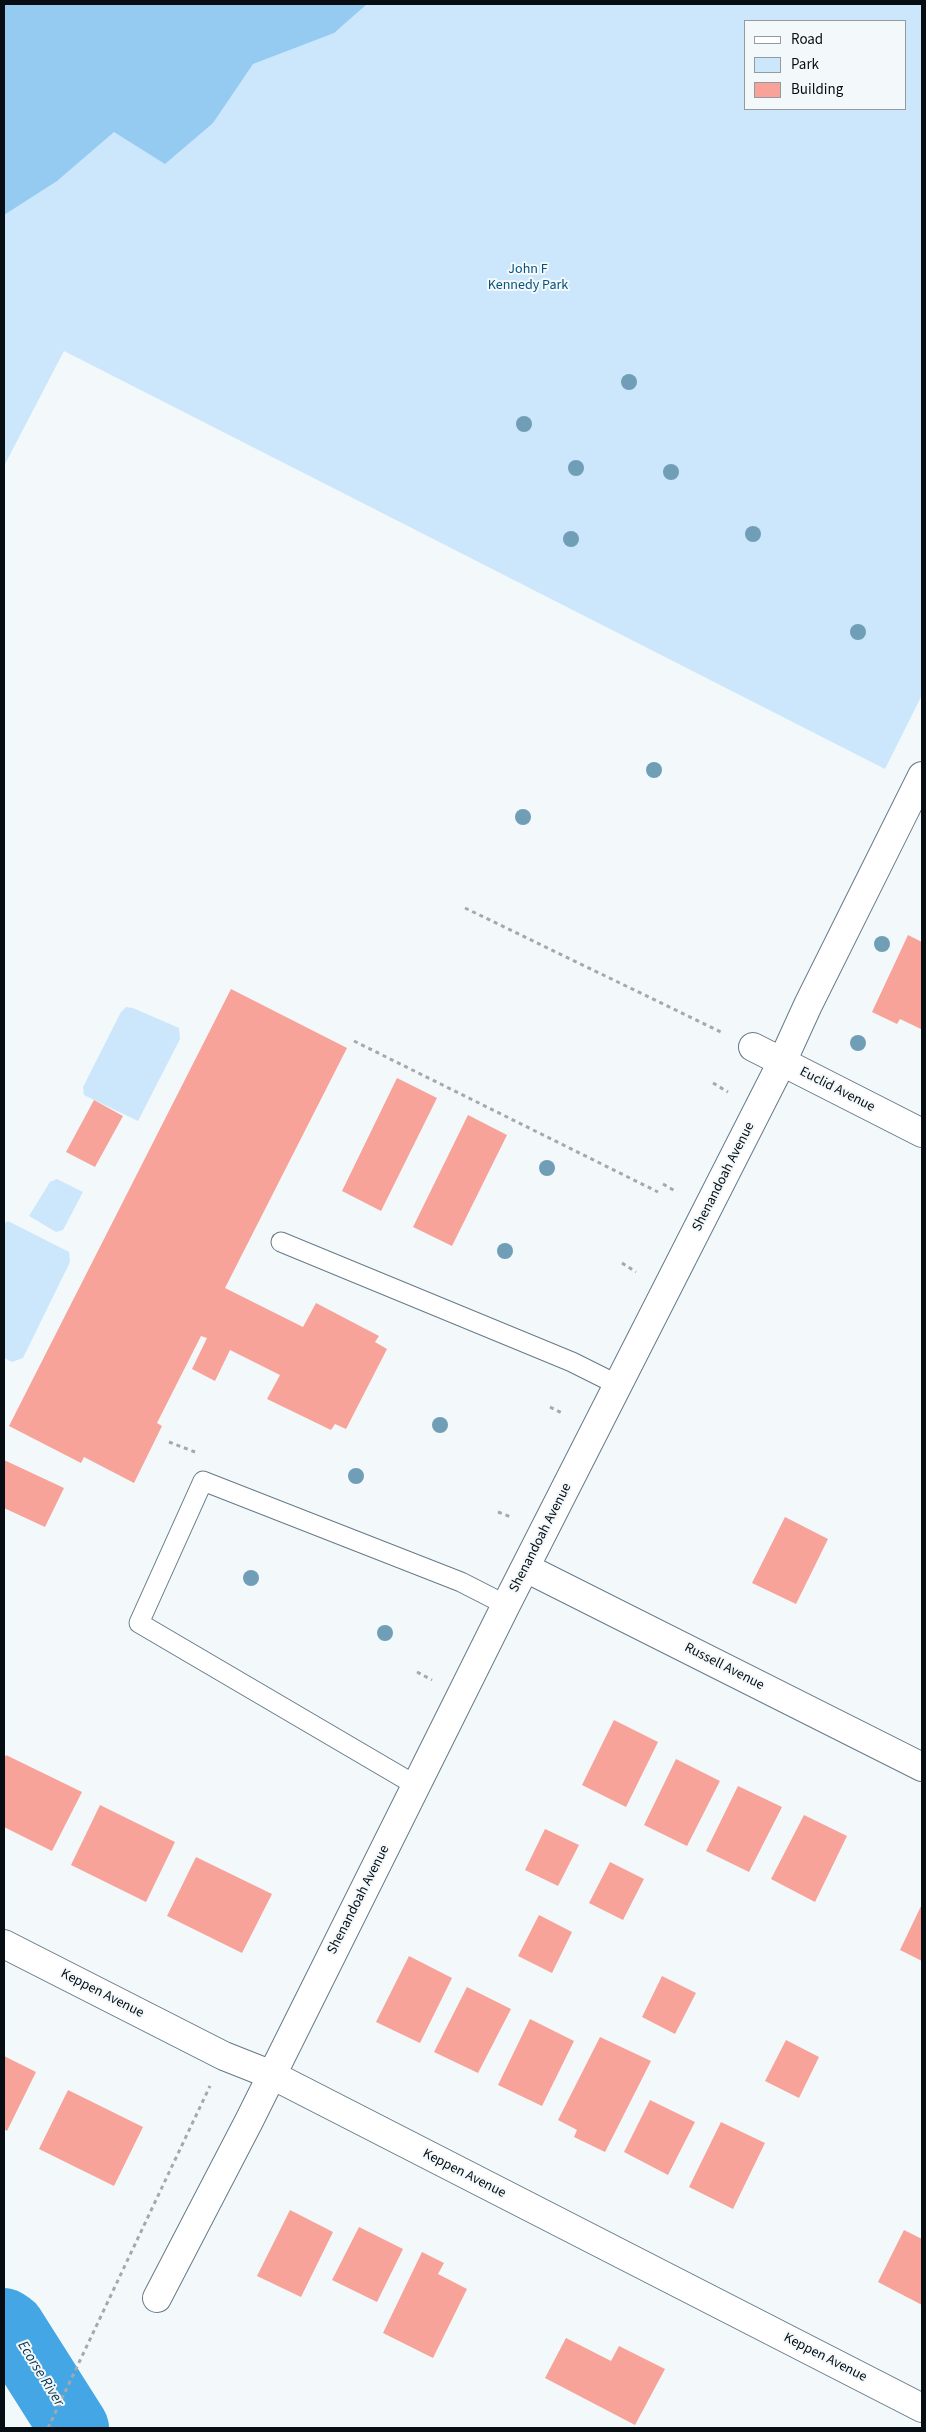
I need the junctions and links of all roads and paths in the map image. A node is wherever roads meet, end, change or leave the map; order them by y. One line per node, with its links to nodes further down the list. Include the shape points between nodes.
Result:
1 (922, 776): 6 (street, Shenandoah Avenue)
2 (465, 908): 3 (path)
3 (727, 1035)
4 (354, 1041): 11 (path)
5 (753, 1047): 6 (street, Euclid Avenue)
6 (782, 1062): 9 (street, Euclid Avenue); 16 (street, Shenandoah Avenue)
7 (713, 1084): 8 (path)
8 (729, 1092)
9 (922, 1133)
10 (663, 1184): 12 (path)
11 (658, 1192)
12 (679, 1193)
13 (281, 1242): 16 (lane, via 572,1362)
14 (622, 1264): 15 (path)
15 (639, 1273)
16 (618, 1385): 21 (street, Shenandoah Avenue)
17 (550, 1407): 18 (path)
18 (567, 1415)
19 (498, 1512): 20 (path)
20 (512, 1518)
21 (526, 1568): 22 (street, Shenandoah Avenue); 25 (street, Russell Avenue)
22 (506, 1605): 26 (street, Shenandoah Avenue); 26 (lane, via 461,1582 202,1481 139,1623)
23 (417, 1672): 24 (path)
24 (437, 1682)
25 (922, 1767)
26 (417, 1786): 28 (street, Shenandoah Avenue)
27 (4, 1944): 28 (street, Keppen Avenue, via 224,2056)
28 (272, 2075): 30 (street, Shenandoah Avenue); 31 (street, Keppen Avenue)
29 (212, 2081): 32 (path)
30 (157, 2298)
31 (922, 2408)
32 (48, 2428)

